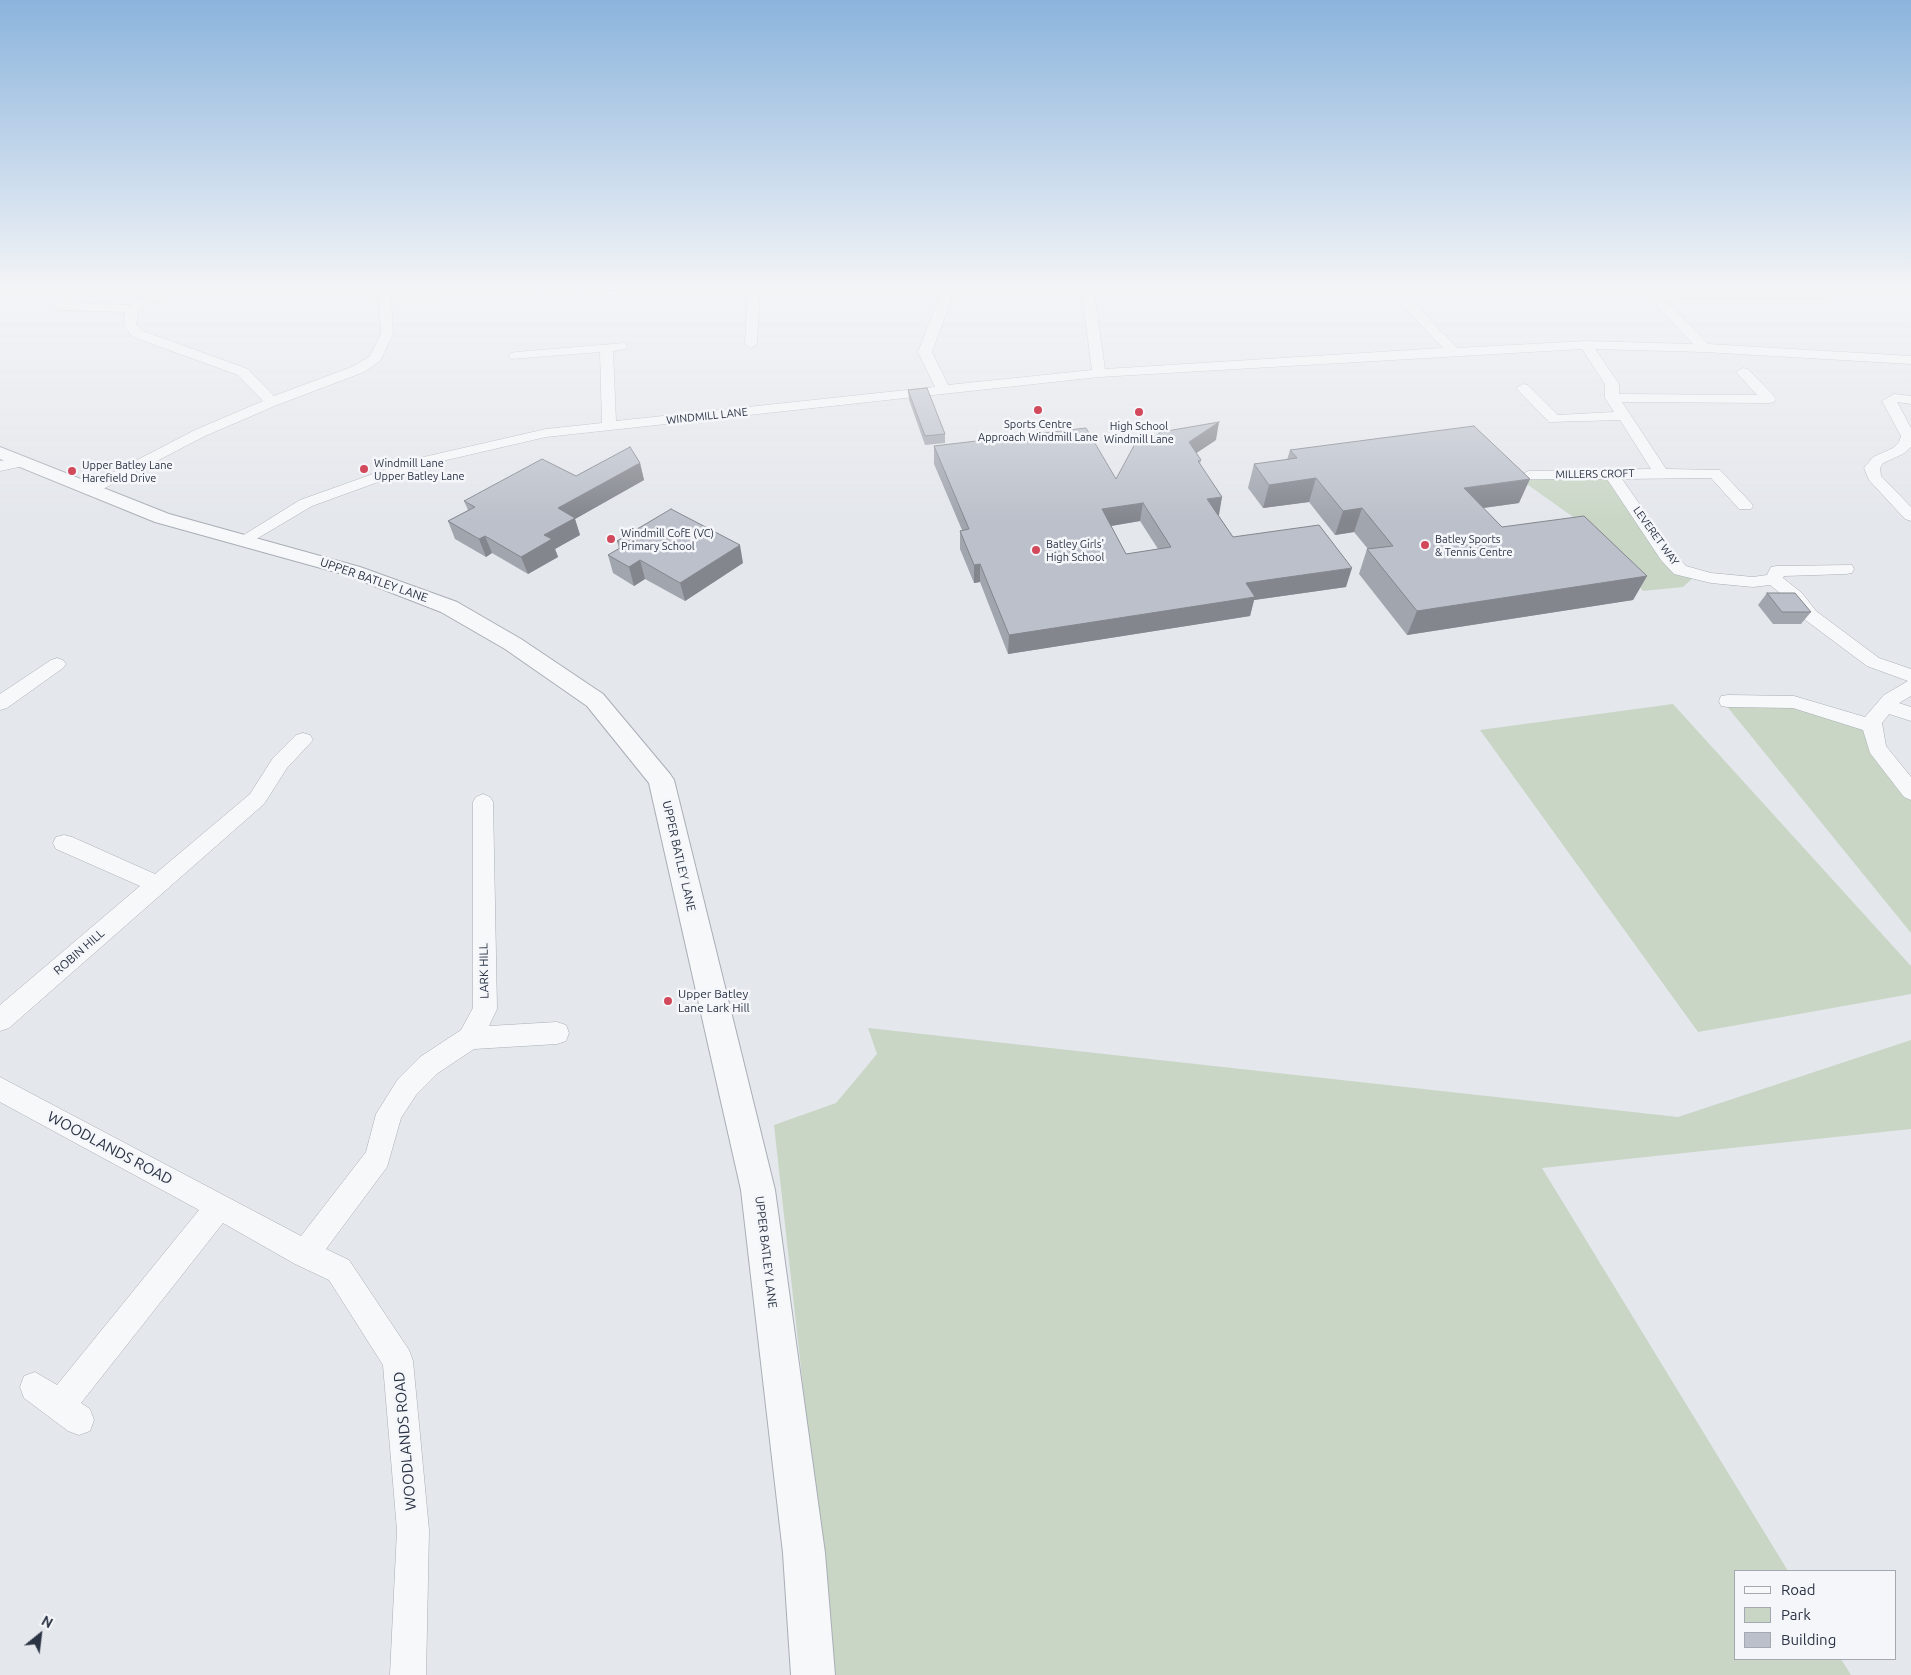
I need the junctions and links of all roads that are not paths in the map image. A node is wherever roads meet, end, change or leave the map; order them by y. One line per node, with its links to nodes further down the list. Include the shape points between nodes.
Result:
1 (221, 364): 14 (street, via 243,372)
2 (365, 364): 14 (street, via 326,383)
3 (612, 364): 16 (street)
4 (931, 364): 11 (street)
5 (1098, 364): 9 (street)
6 (1241, 364): 9 (street, WINDMILL LANE)
7 (1599, 364): 12 (street, via 1612,384)
8 (1743, 372): 12 (street, via 1769,399)
9 (1099, 373): 11 (street, WINDMILL LANE)
10 (1523, 388): 15 (street, via 1554,419)
11 (943, 390): 16 (street, WINDMILL LANE)
12 (1612, 398): 15 (street)
13 (1911, 400): 22 (street, via 1894,398 1889,401 1908,436 1906,444 1878,460 1872,468 1874,477)
14 (272, 402): 21 (street, via 200,433)
15 (1625, 416): 18 (street)
16 (609, 426): 26 (street, WINDMILL LANE, via 546,433 420,462 306,503)
17 (8, 460): 21 (street, UPPER BATLEY LANE)
18 (1661, 473): 19 (street, MILLERS CROFT); 24 (street, MILLERS CROFT, via 1715,473)
19 (1611, 474): 20 (street, MILLERS CROFT); 28 (street, LEVERET WAY, via 1680,570 1731,581)
20 (1529, 476)
21 (92, 489): 26 (street, UPPER BATLEY LANE, via 162,518)
22 (1891, 494): 23 (street); 25 (street)
23 (1911, 497)
24 (1745, 506)
25 (1911, 516)
26 (242, 541): 50 (street, UPPER BATLEY LANE, via 354,571 449,607 513,644 595,700 661,780 758,1190 804,1553)
27 (1846, 569): 28 (street, LEVERET WAY, via 1777,571)
28 (1774, 580): 30 (street, via 1810,615 1867,657)
29 (57, 664): 33 (street)
30 (1911, 676)
31 (1911, 687): 34 (street)
32 (1728, 700): 36 (street, via 1794,702)
33 (0, 703)
34 (1886, 706): 35 (street); 36 (street, via 1872,721)
35 (1911, 714)
36 (1872, 726): 38 (street, via 1877,748)
37 (304, 740): 41 (street, ROBIN HILL, via 280,763 257,799)
38 (1911, 792)
39 (483, 802): 44 (street, LARK HILL, via 485,1009)
40 (64, 843): 41 (street)
41 (157, 884): 42 (street, ROBIN HILL)
42 (0, 1020)
43 (557, 1033): 44 (street)
44 (470, 1038): 47 (street, LARK HILL, via 429,1065 407,1087 389,1114 378,1158)
45 (0, 1089): 46 (street, WOODLANDS ROAD)
46 (219, 1206): 47 (street, WOODLANDS ROAD); 48 (street, via 70,1413)
47 (305, 1254): 49 (street, WOODLANDS ROAD, via 339,1270 398,1361 413,1530)
48 (36, 1387)
49 (408, 1675)
50 (813, 1675)

